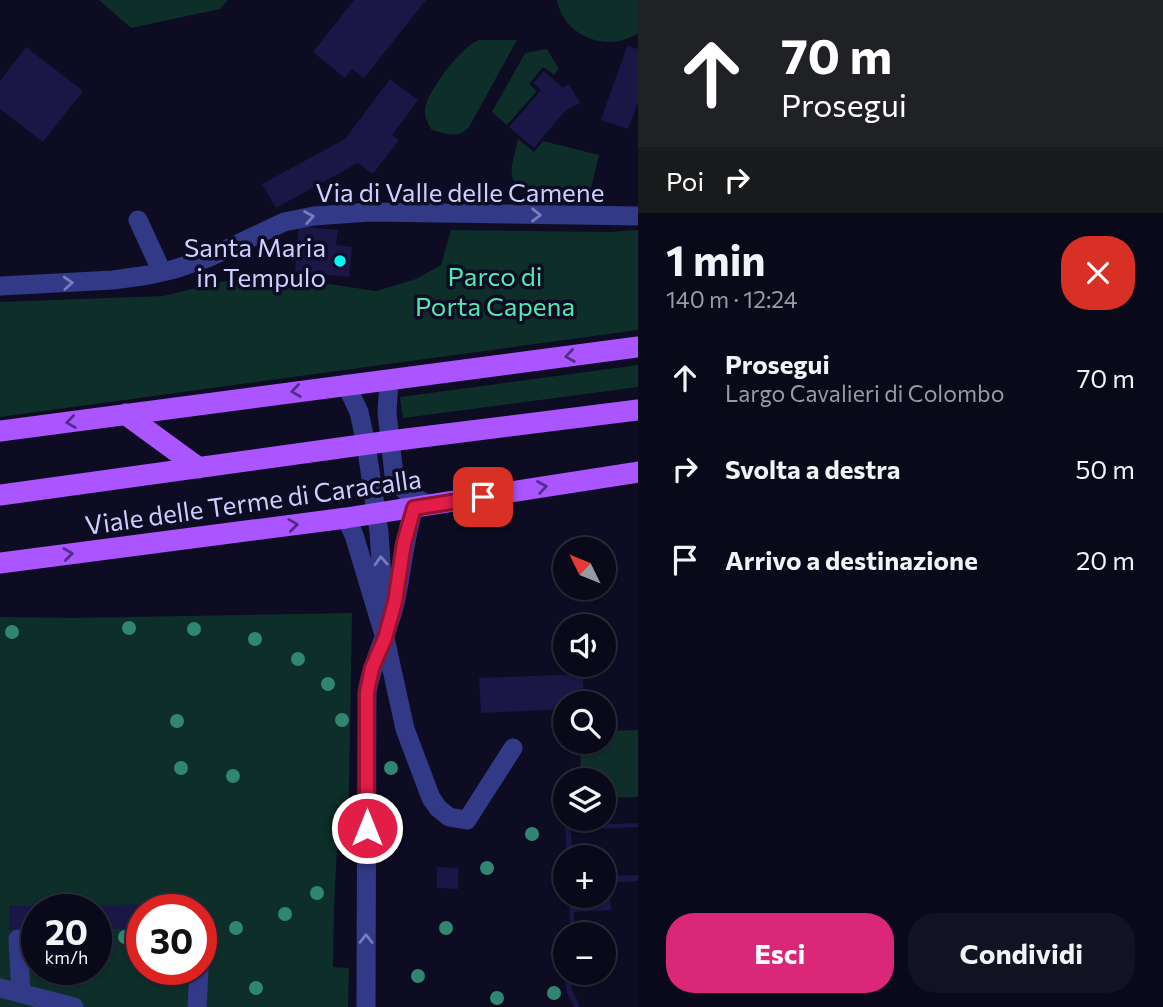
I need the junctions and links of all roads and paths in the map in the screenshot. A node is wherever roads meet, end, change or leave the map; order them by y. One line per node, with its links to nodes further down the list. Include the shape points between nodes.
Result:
1 (638, 216): 3 (street, Via di Valle delle Camene, one-way to 1, via 216,254 276,226 314,216 370,212)
2 (138, 220): 3 (street)
3 (162, 272): 4 (street, Via di Valle delle Camene, one-way to 3, via 113,281)
4 (0, 286)
5 (638, 347): 6 (main road, one-way to 6)
6 (388, 380): 7 (main road); 11 (street)
7 (346, 384): 9 (main road, one-way to 9); 12 (street)
8 (638, 410): 11 (main road, Viale delle Terme di Caracalla)
9 (125, 414): 10 (main road, one-way to 10); 13 (main road)
10 (0, 431)
11 (390, 441): 12 (main road, Viale delle Terme di Caracalla); 16 (street, via 397,483)
12 (366, 444): 13 (main road, Viale delle Terme di Caracalla); 17 (street)
13 (199, 468): 15 (main road, Viale delle Terme di Caracalla)
14 (638, 472): 16 (main road, Viale delle Terme di Caracalla, one-way to 14)
15 (0, 495)
16 (421, 507): 17 (main road, Viale delle Terme di Caracalla); 20 (street, via 404,543)
17 (376, 513): 18 (main road, Viale delle Terme di Caracalla); 20 (street, one-way to 17)
18 (346, 518): 19 (main road, Viale delle Terme di Caracalla, one-way to 18); 20 (street)
19 (0, 563)
20 (385, 638): 21 (street, via 405,729 438,808 449,817 467,820); 28 (street, one-way to 20, via 367,692)
21 (513, 748)
22 (18, 939): 25 (street)
23 (198, 985): 27 (street)
24 (0, 988): 25 (street)
25 (21, 993): 26 (street)
26 (74, 1007)
27 (197, 1007)
28 (366, 1007)

